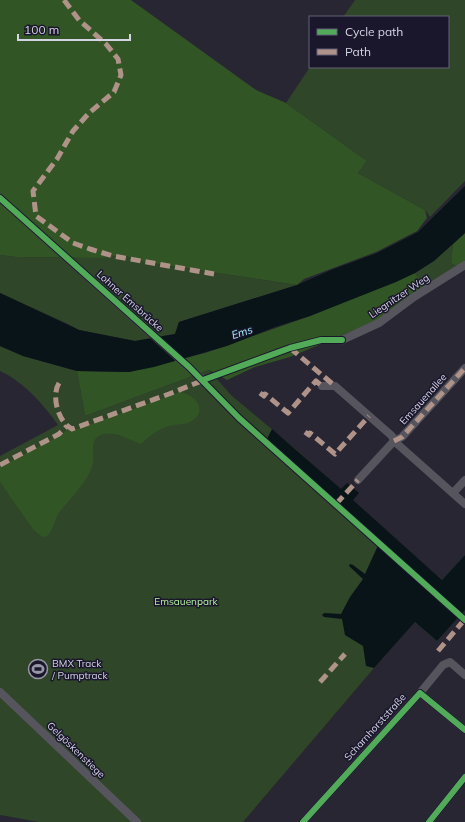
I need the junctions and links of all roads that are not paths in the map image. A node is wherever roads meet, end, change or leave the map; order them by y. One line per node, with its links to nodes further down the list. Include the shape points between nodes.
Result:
1 (0, 198): 5 (street, Lohner Emsbrücke)
2 (465, 265): 3 (street, Liegnitzer Weg, via 379,323)
3 (342, 340)
4 (465, 368): 7 (street, Emsauenallee, via 402,438)
5 (203, 380)
6 (322, 386): 7 (street, via 335,386 392,436)
7 (394, 441): 8 (street, Emsauenallee); 10 (street)
8 (358, 480)
9 (465, 480): 10 (street)
10 (453, 493): 11 (street)
11 (465, 504)
12 (465, 676): 14 (street, via 450,662 443,665)
13 (0, 692): 18 (street, Gelgöskenstiege)
14 (420, 693): 15 (street, Scharnhorststraße); 17 (street, Scharnhorststraße)
15 (465, 730)
16 (465, 777): 19 (street)
17 (306, 821)
18 (138, 822)
19 (429, 822)

